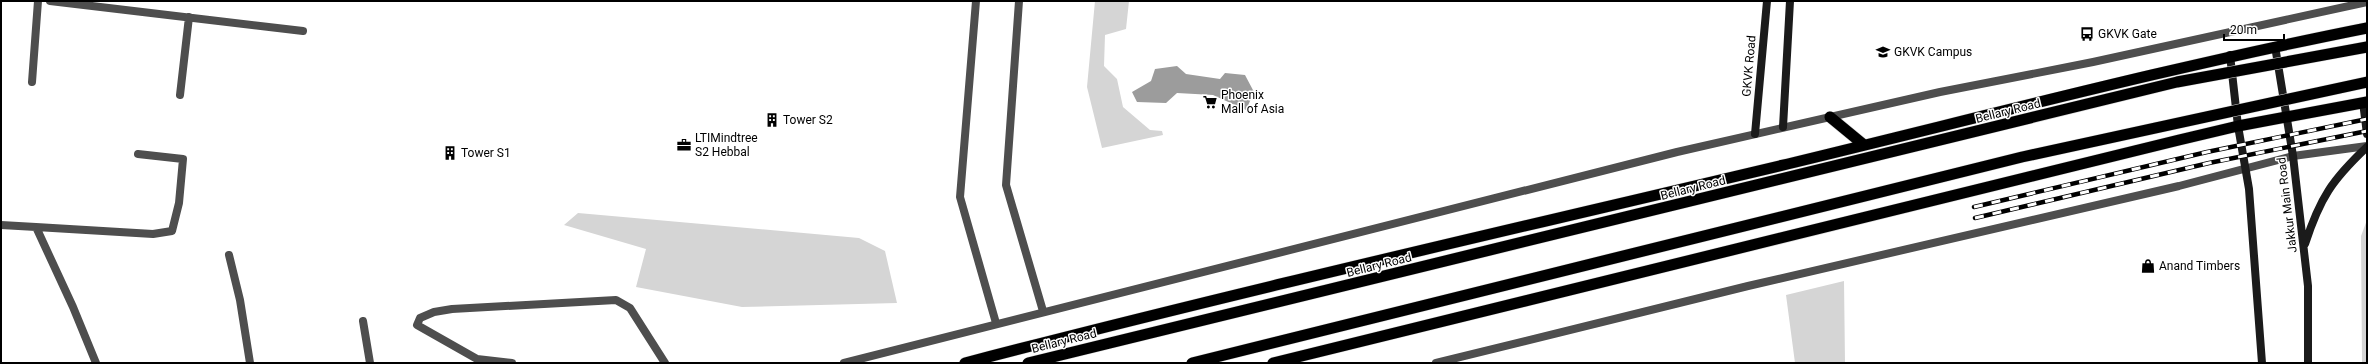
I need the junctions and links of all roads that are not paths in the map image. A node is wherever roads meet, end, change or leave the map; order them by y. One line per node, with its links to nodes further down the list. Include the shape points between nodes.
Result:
1 (38, 1): 14 (street)
2 (50, 1): 8 (street)
3 (976, 1): 35 (street, via 960,197)
4 (1019, 1): 33 (street, via 1006,185)
5 (1768, 1): 22 (main road, GKVK Road)
6 (1790, 1): 21 (main road)
7 (2367, 2): 18 (street)
8 (189, 17): 10 (street); 16 (street)
9 (2367, 28): 11 (highway, Bellary Road)
10 (304, 31)
11 (2274, 46): 13 (highway, Bellary Road); 19 (main road, Jakkur Main Road)
12 (2367, 47): 43 (highway, Bellary Road, bridge, via 2177,82)
13 (2230, 55): 20 (main road); 24 (highway, Bellary Road)
14 (32, 82)
15 (2367, 82): 44 (highway, bridge, via 2022,157)
16 (180, 95)
17 (2365, 102): 19 (highway); 23 (main road)
18 (1830, 117): 21 (street); 24 (highway)
19 (2287, 117): 20 (highway); 27 (main road, Jakkur Main Road)
20 (2238, 126): 28 (main road); 45 (highway, via 1521,300)
21 (1783, 127): 22 (street)
22 (1755, 134): 33 (street)
23 (2367, 134)
24 (1864, 145): 42 (highway, Bellary Road, via 1176,308)
25 (2367, 147): 27 (street); 31 (main road, via 2340,173 2329,188 2315,215)
26 (138, 154): 30 (street, via 183,159 179,203 172,231 153,234)
27 (2293, 156): 28 (street); 31 (main road, Jakkur Main Road)
28 (2245, 167): 46 (street, via 2179,186 1748,286); 47 (main road)
29 (1, 225): 30 (street)
30 (36, 227): 36 (street)
31 (2304, 248): 48 (main road, Jakkur Main Road, via 2308,286)
32 (229, 255): 37 (street, via 240,300)
33 (1043, 311): 35 (street)
34 (363, 321): 38 (street)
35 (996, 323): 41 (street)
36 (96, 363)
37 (250, 363)
38 (370, 363)
39 (512, 363): 40 (street, via 478,359 416,326 420,318 452,309 616,300 630,308)
40 (664, 363)
41 (844, 363)
42 (965, 363)
43 (1028, 363)
44 (1192, 363)
45 (1274, 363)
46 (1436, 363)
47 (2262, 363)
48 (2308, 363)

